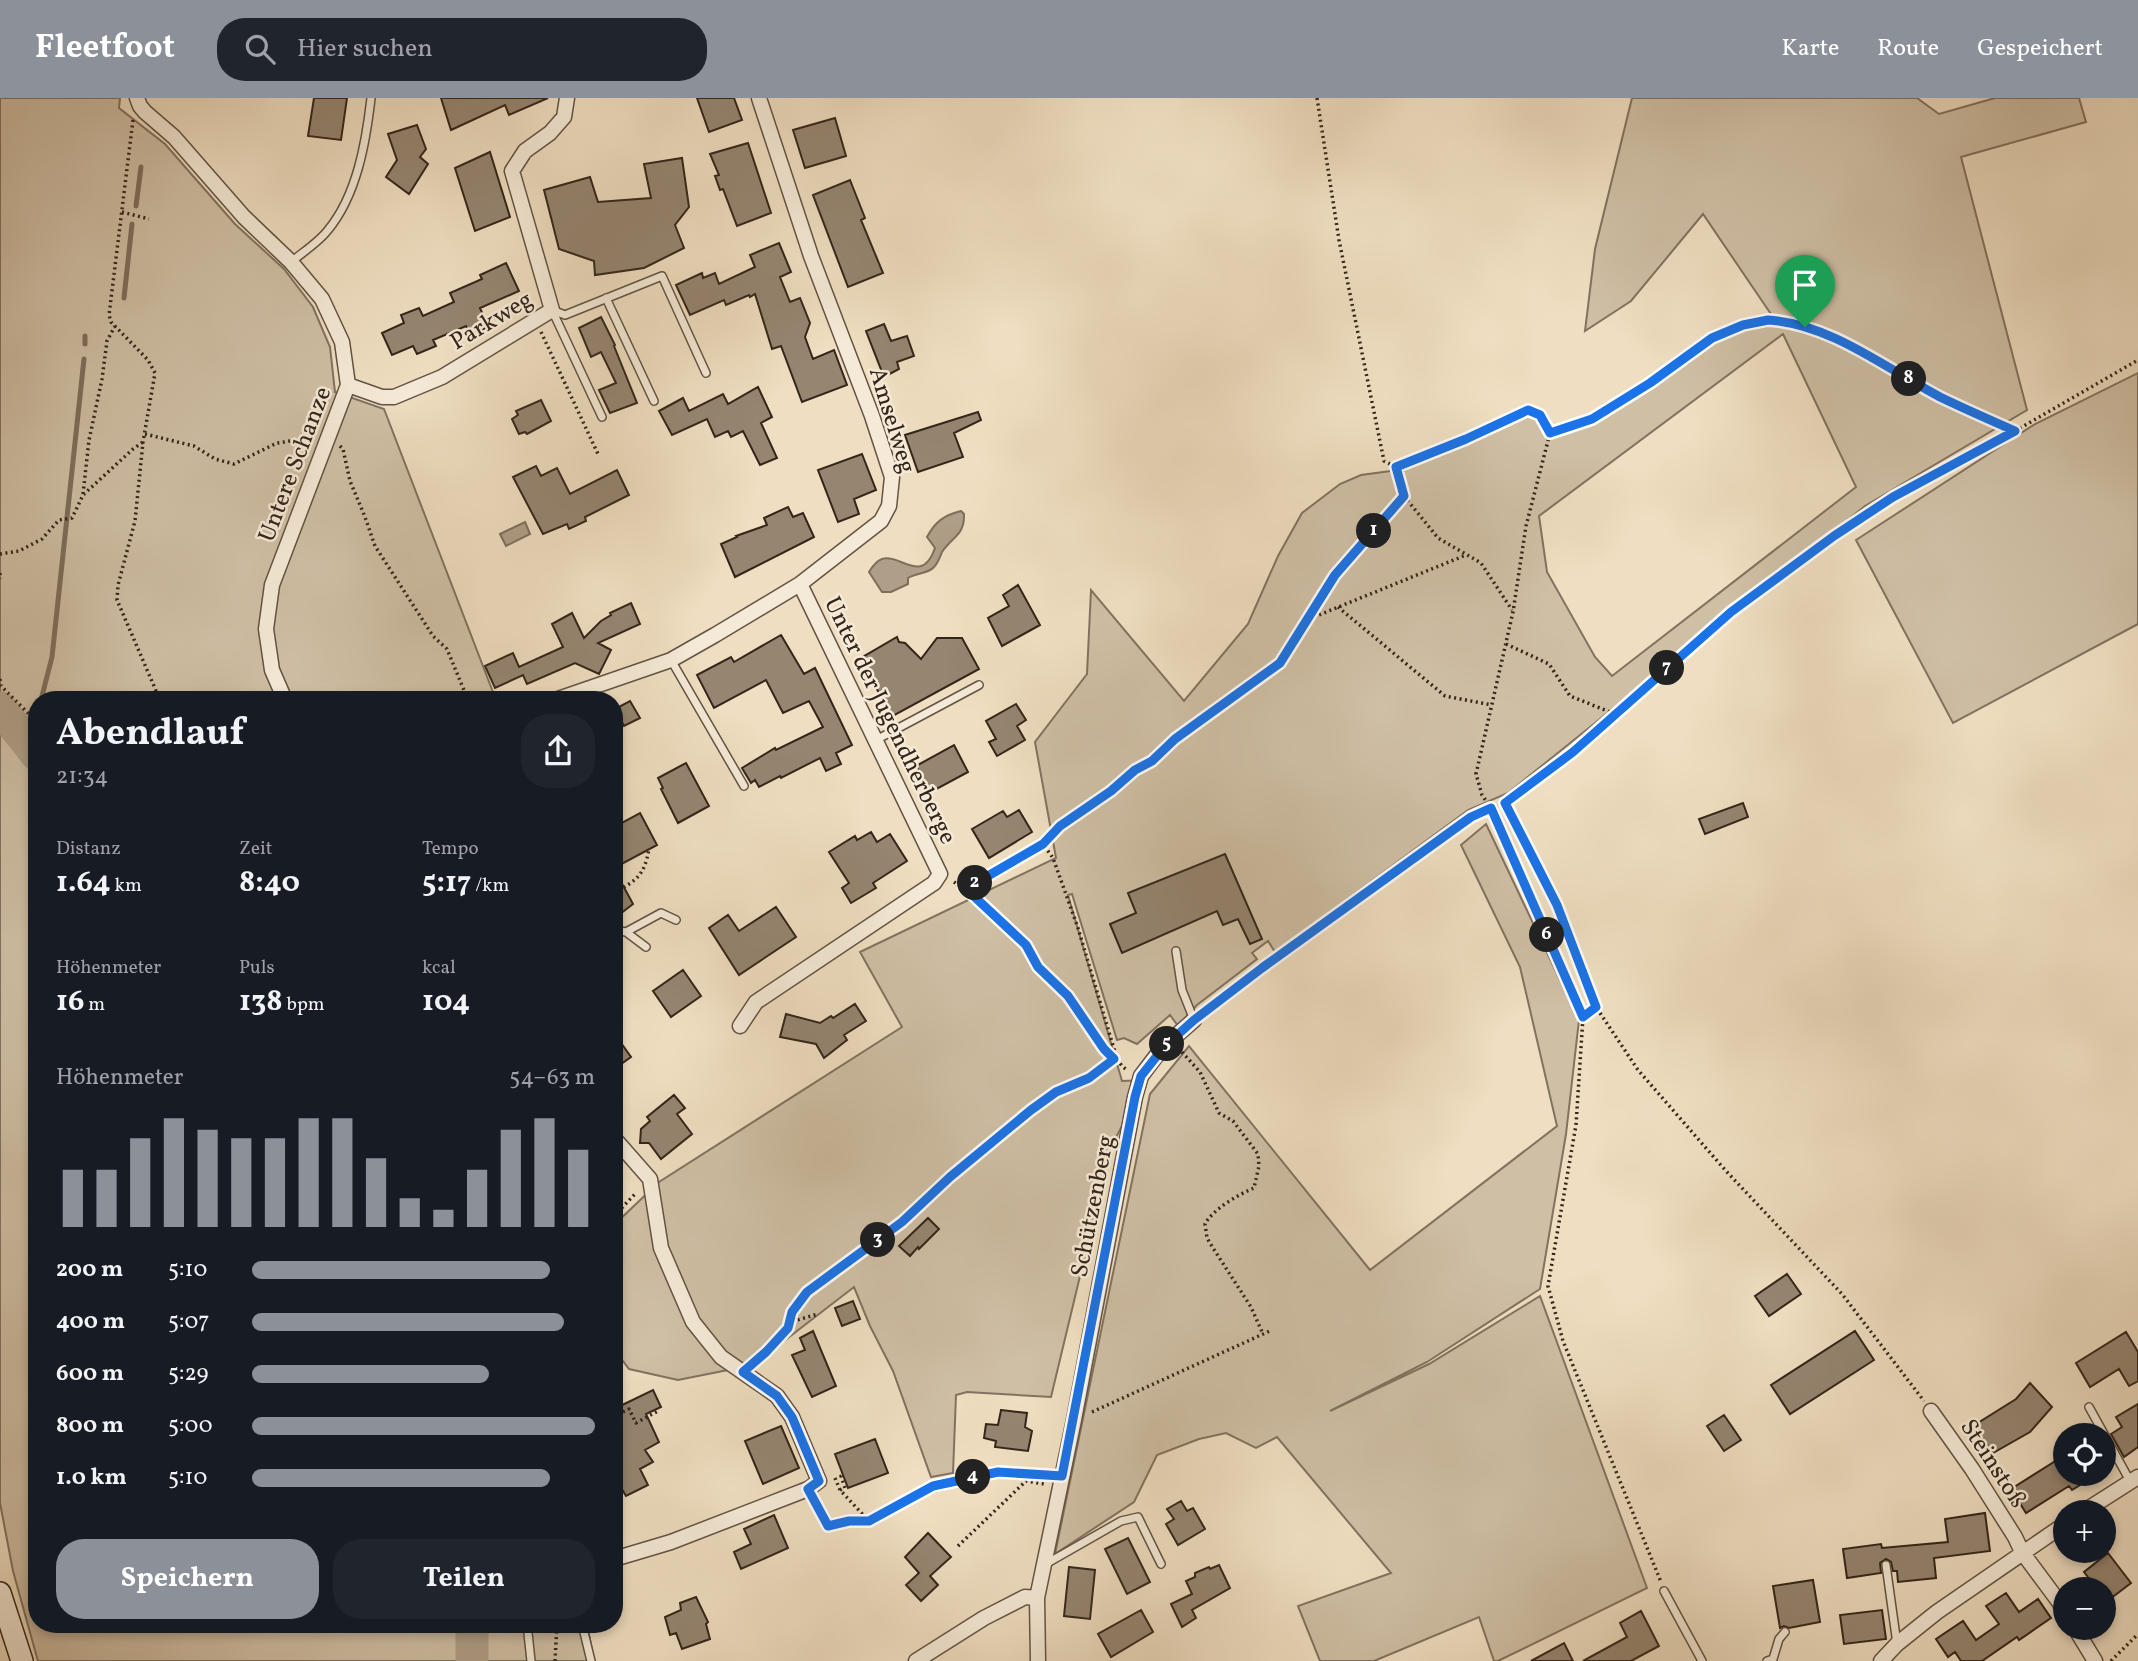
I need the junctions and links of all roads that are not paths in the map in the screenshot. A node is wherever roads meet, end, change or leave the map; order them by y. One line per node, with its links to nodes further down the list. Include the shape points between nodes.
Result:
1 (371, 98): 5 (lane, via 344,209 327,233)
2 (567, 98): 7 (street, Parkweg, via 564,117 525,151 512,171)
3 (759, 98): 12 (street, Amselweg, via 892,477 889,506 881,521)
4 (138, 102): 5 (street, Untere Schanze)
5 (291, 262): 9 (street, Untere Schanze, via 322,299 342,342)
6 (606, 298): 7 (lane, via 565,315); 8 (lane, via 662,276); 10 (lane)
7 (552, 310): 9 (street, Parkweg, via 442,377 394,397); 11 (lane)
8 (706, 373)
9 (348, 385): 15 (street, Untere Schanze, via 272,585 265,629 272,670)
10 (654, 401)
11 (602, 417)
12 (800, 583): 13 (street, Amselweg); 17 (street, Unter der Jugendherberge)
13 (671, 660): 16 (street, Amselweg); 18 (lane)
14 (979, 685): 17 (lane)
15 (281, 691)
16 (581, 691)
17 (876, 740): 25 (street, Unter der Jugendherberge, via 940,874 933,884 756,1002)
18 (744, 786)
19 (676, 920): 20 (lane, via 661,913)
20 (623, 928)
21 (623, 933): 22 (lane)
22 (646, 947)
23 (1176, 951): 24 (lane, via 1182,990)
24 (1194, 1020): 36 (street, Schützenberg, via 1141,1076 1135,1097)
25 (740, 1026)
26 (623, 1148): 33 (street, via 650,1179 661,1248 693,1322 722,1357 777,1396 792,1417 819,1481 671,1542)
27 (2089, 1406): 29 (lane)
28 (1931, 1411): 32 (street, Steinstoß)
29 (2134, 1479): 30 (street)
30 (2102, 1500)
31 (2053, 1532): 32 (street)
32 (2022, 1552): 38 (street, Steinstoß); 45 (street)
33 (623, 1556)
34 (1161, 1564): 36 (lane, via 1138,1517 1121,1521)
35 (1886, 1565): 45 (lane)
36 (1044, 1566): 40 (street, Schützenberg)
37 (1664, 1591): 51 (lane)
38 (2053, 1592)
39 (0, 1593): 46 (main road)
40 (1037, 1598): 49 (street, via 1025,1597 984,1618); 50 (street, Schützenberg)
41 (1785, 1632): 52 (lane, via 1773,1659)
42 (528, 1633): 47 (lane)
43 (584, 1633): 48 (lane)
44 (2082, 1640): 54 (street)
45 (1897, 1644): 53 (street)
46 (22, 1661)
47 (531, 1661)
48 (591, 1661)
49 (916, 1661)
50 (1038, 1661)
51 (1702, 1661)
52 (1767, 1661)
53 (1881, 1661)
54 (2095, 1661)

